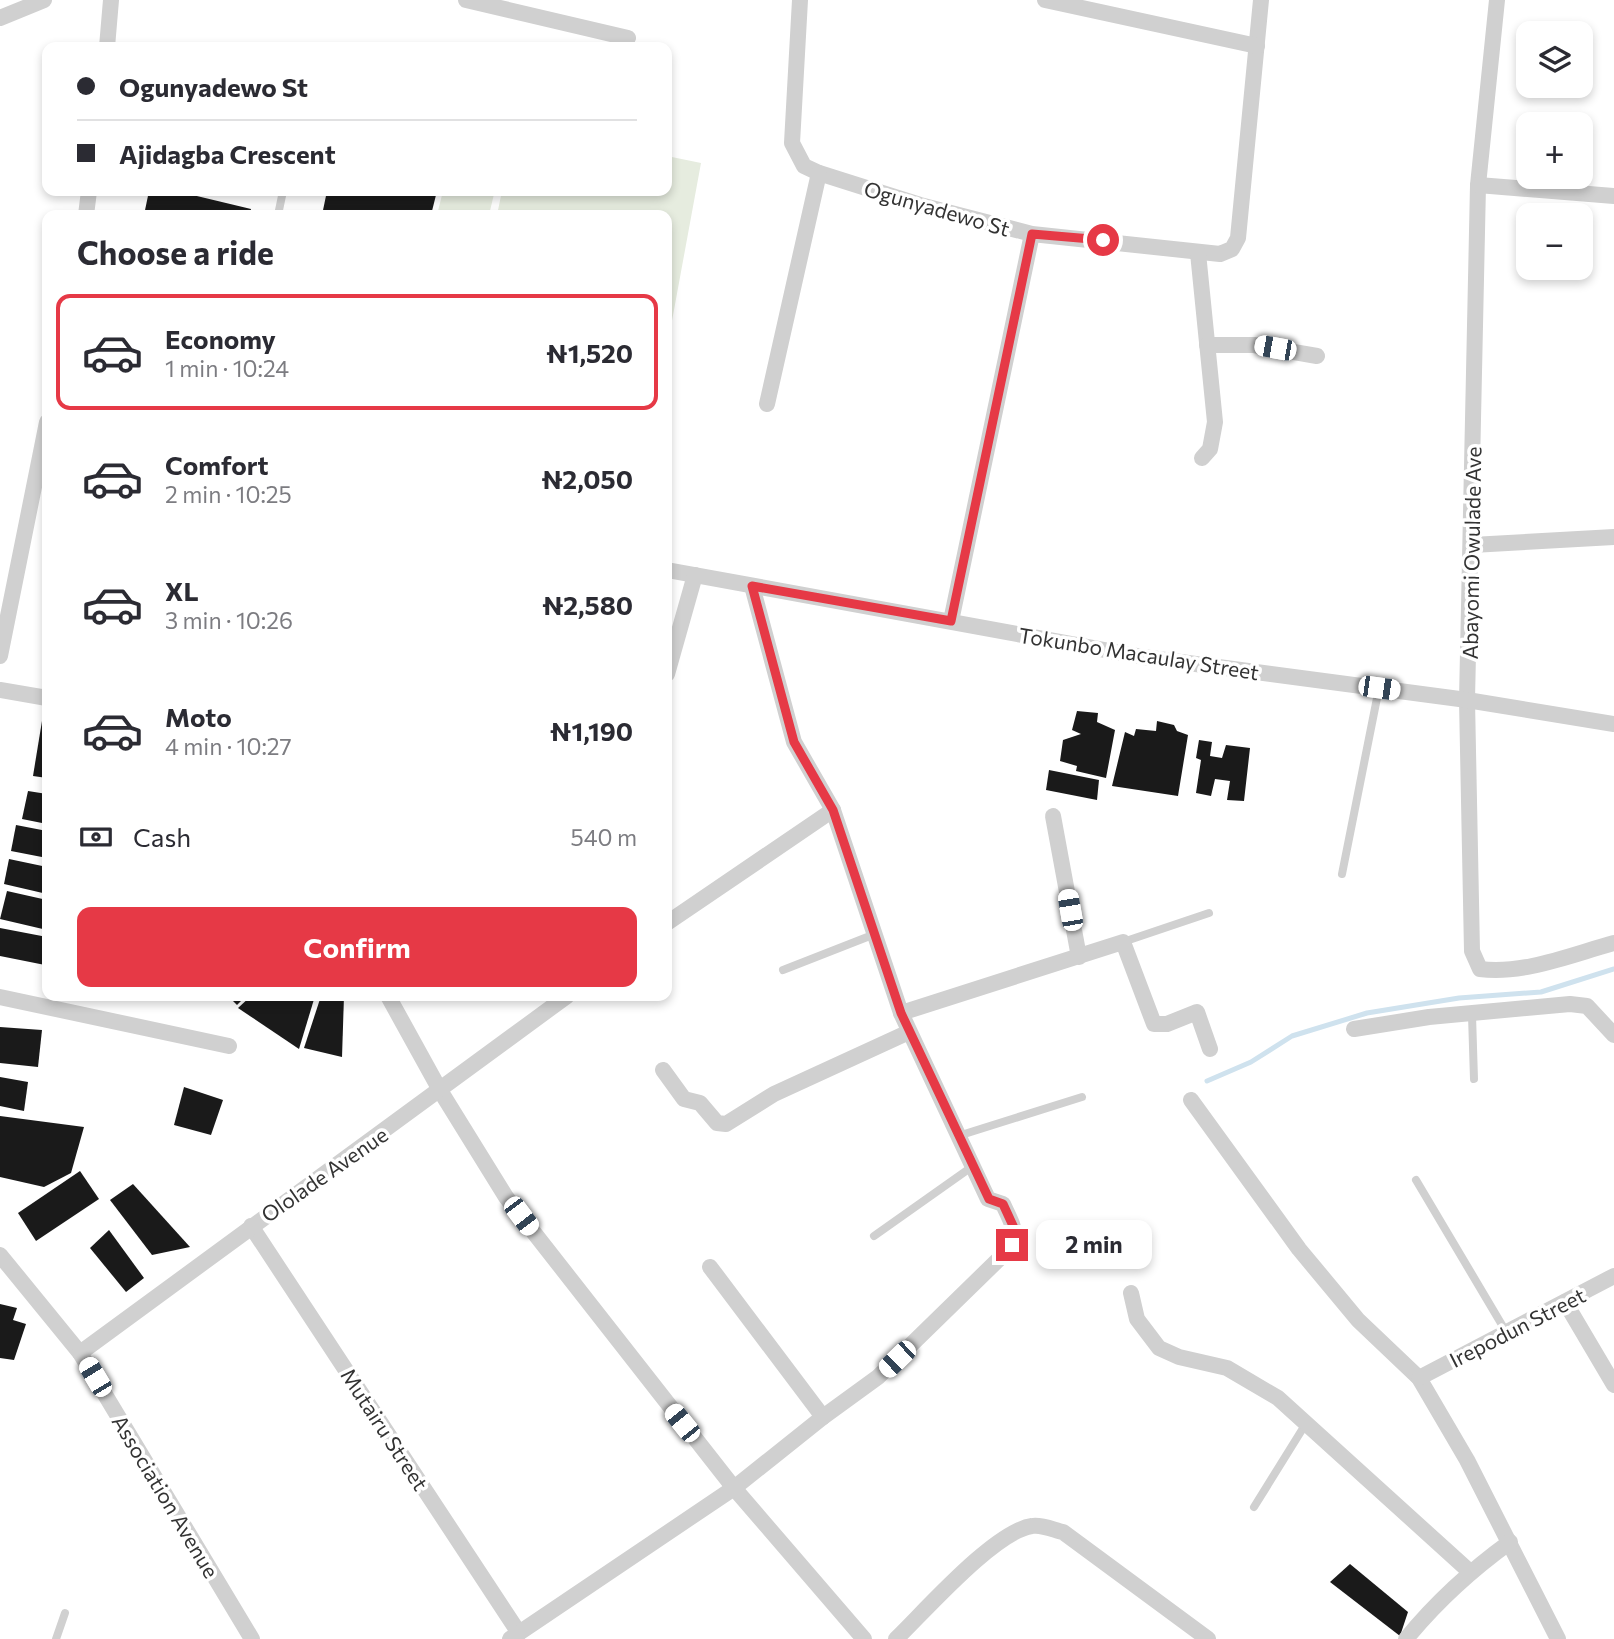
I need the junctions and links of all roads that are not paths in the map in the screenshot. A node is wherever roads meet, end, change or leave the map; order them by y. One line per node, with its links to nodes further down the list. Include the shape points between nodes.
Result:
1 (44, 0): 8 (street)
2 (111, 0): 10 (street)
3 (466, 0): 9 (street)
4 (800, 0): 12 (street, via 792,143 804,166)
5 (1045, 0): 11 (street)
6 (1261, 0): 11 (street)
7 (1497, 0): 13 (street, Abayomi Owulade Ave)
8 (0, 18)
9 (628, 38)
10 (107, 42)
11 (1257, 46): 16 (street, Ogunyadewo St, via 1238,239 1232,249 1220,254)
12 (819, 173): 15 (street, Ogunyadewo St); 19 (street)
13 (1478, 185): 14 (street); 23 (street, Abayomi Owulade Ave)
14 (1614, 196)
15 (1032, 234): 16 (street, Ogunyadewo St); 27 (street)
16 (1198, 253): 17 (street)
17 (1207, 345): 18 (street, via 1254,345); 21 (street, via 1215,422 1210,449)
18 (1317, 356)
19 (767, 404)
20 (42, 455): 28 (street)
21 (1202, 458)
22 (1614, 537): 23 (street)
23 (1472, 544): 33 (street, Abayomi Owulade Ave)
24 (672, 571): 25 (street, Tokunbo Macaulay Street)
25 (695, 575): 26 (street, Tokunbo Macaulay Street); 29 (street)
26 (752, 586): 27 (street, Tokunbo Macaulay Street); 35 (street, via 794,742)
27 (951, 621): 30 (street, Tokunbo Macaulay Street, via 1143,657)
28 (0, 656)
29 (672, 656)
30 (1379, 688): 33 (street, Tokunbo Macaulay Street); 37 (lane)
31 (0, 690): 32 (street)
32 (42, 697)
33 (1467, 700): 34 (street, Tokunbo Macaulay Street); 42 (street, Abayomi Owulade Ave, via 1475,960 1480,969 1537,963)
34 (1614, 724)
35 (833, 810): 39 (street); 40 (street)
36 (1053, 816): 43 (street)
37 (1342, 874)
38 (1209, 913): 41 (lane)
39 (672, 920)
40 (875, 933): 44 (lane); 48 (street)
41 (1123, 942): 43 (street); 54 (street, via 1154,1024 1197,1012)
42 (1614, 943)
43 (1079, 957): 48 (street)
44 (783, 970)
45 (0, 997): 53 (street)
46 (391, 1001): 57 (street)
47 (561, 1001): 57 (street, Ololade Avenue)
48 (901, 1013): 51 (street)
49 (1472, 1015): 50 (street); 52 (street, via 1570,1003 1587,1006); 56 (lane)
50 (1354, 1029)
51 (909, 1032): 55 (street, via 774,1094 726,1124 717,1123 699,1103 684,1099); 60 (street)
52 (1614, 1035)
53 (229, 1046)
54 (1210, 1049)
55 (663, 1070)
56 (1475, 1079)
57 (441, 1092): 63 (street, Ololade Avenue); 76 (street, via 506,1197)
58 (1082, 1097): 60 (lane)
59 (1191, 1100): 72 (street, via 1298,1250 1358,1320)
60 (958, 1136): 61 (street)
61 (973, 1166): 64 (lane); 74 (street, via 989,1199 1003,1204 1015,1237 1012,1245 878,1377)
62 (1416, 1180): 70 (lane)
63 (251, 1226): 71 (street, Ololade Avenue); 81 (street, Mutairu Street)
64 (874, 1236)
65 (0, 1255): 71 (street, Association Avenue)
66 (710, 1267): 74 (street)
67 (1614, 1276): 69 (street, Irepodun Street)
68 (1131, 1293): 75 (street, via 1137,1319 1159,1348 1227,1368 1278,1398)
69 (1564, 1302): 70 (street, Irepodun Street); 73 (street)
70 (1505, 1331): 72 (street, Irepodun Street)
71 (80, 1353): 83 (street, Association Avenue)
72 (1419, 1378): 78 (street)
73 (1614, 1385)
74 (823, 1416): 76 (street)
75 (1305, 1425): 77 (lane); 79 (street)
76 (734, 1488): 81 (street); 84 (street)
77 (1254, 1507)
78 (1510, 1542): 79 (street); 88 (street)
79 (1469, 1571): 87 (street)
80 (65, 1614): 82 (lane)
81 (515, 1636)
82 (56, 1639)
83 (252, 1639)
84 (864, 1639)
85 (896, 1639): 86 (street, via 992,1547 1012,1531 1034,1525 1063,1532)
86 (1209, 1639)
87 (1406, 1639)
88 (1558, 1639)

